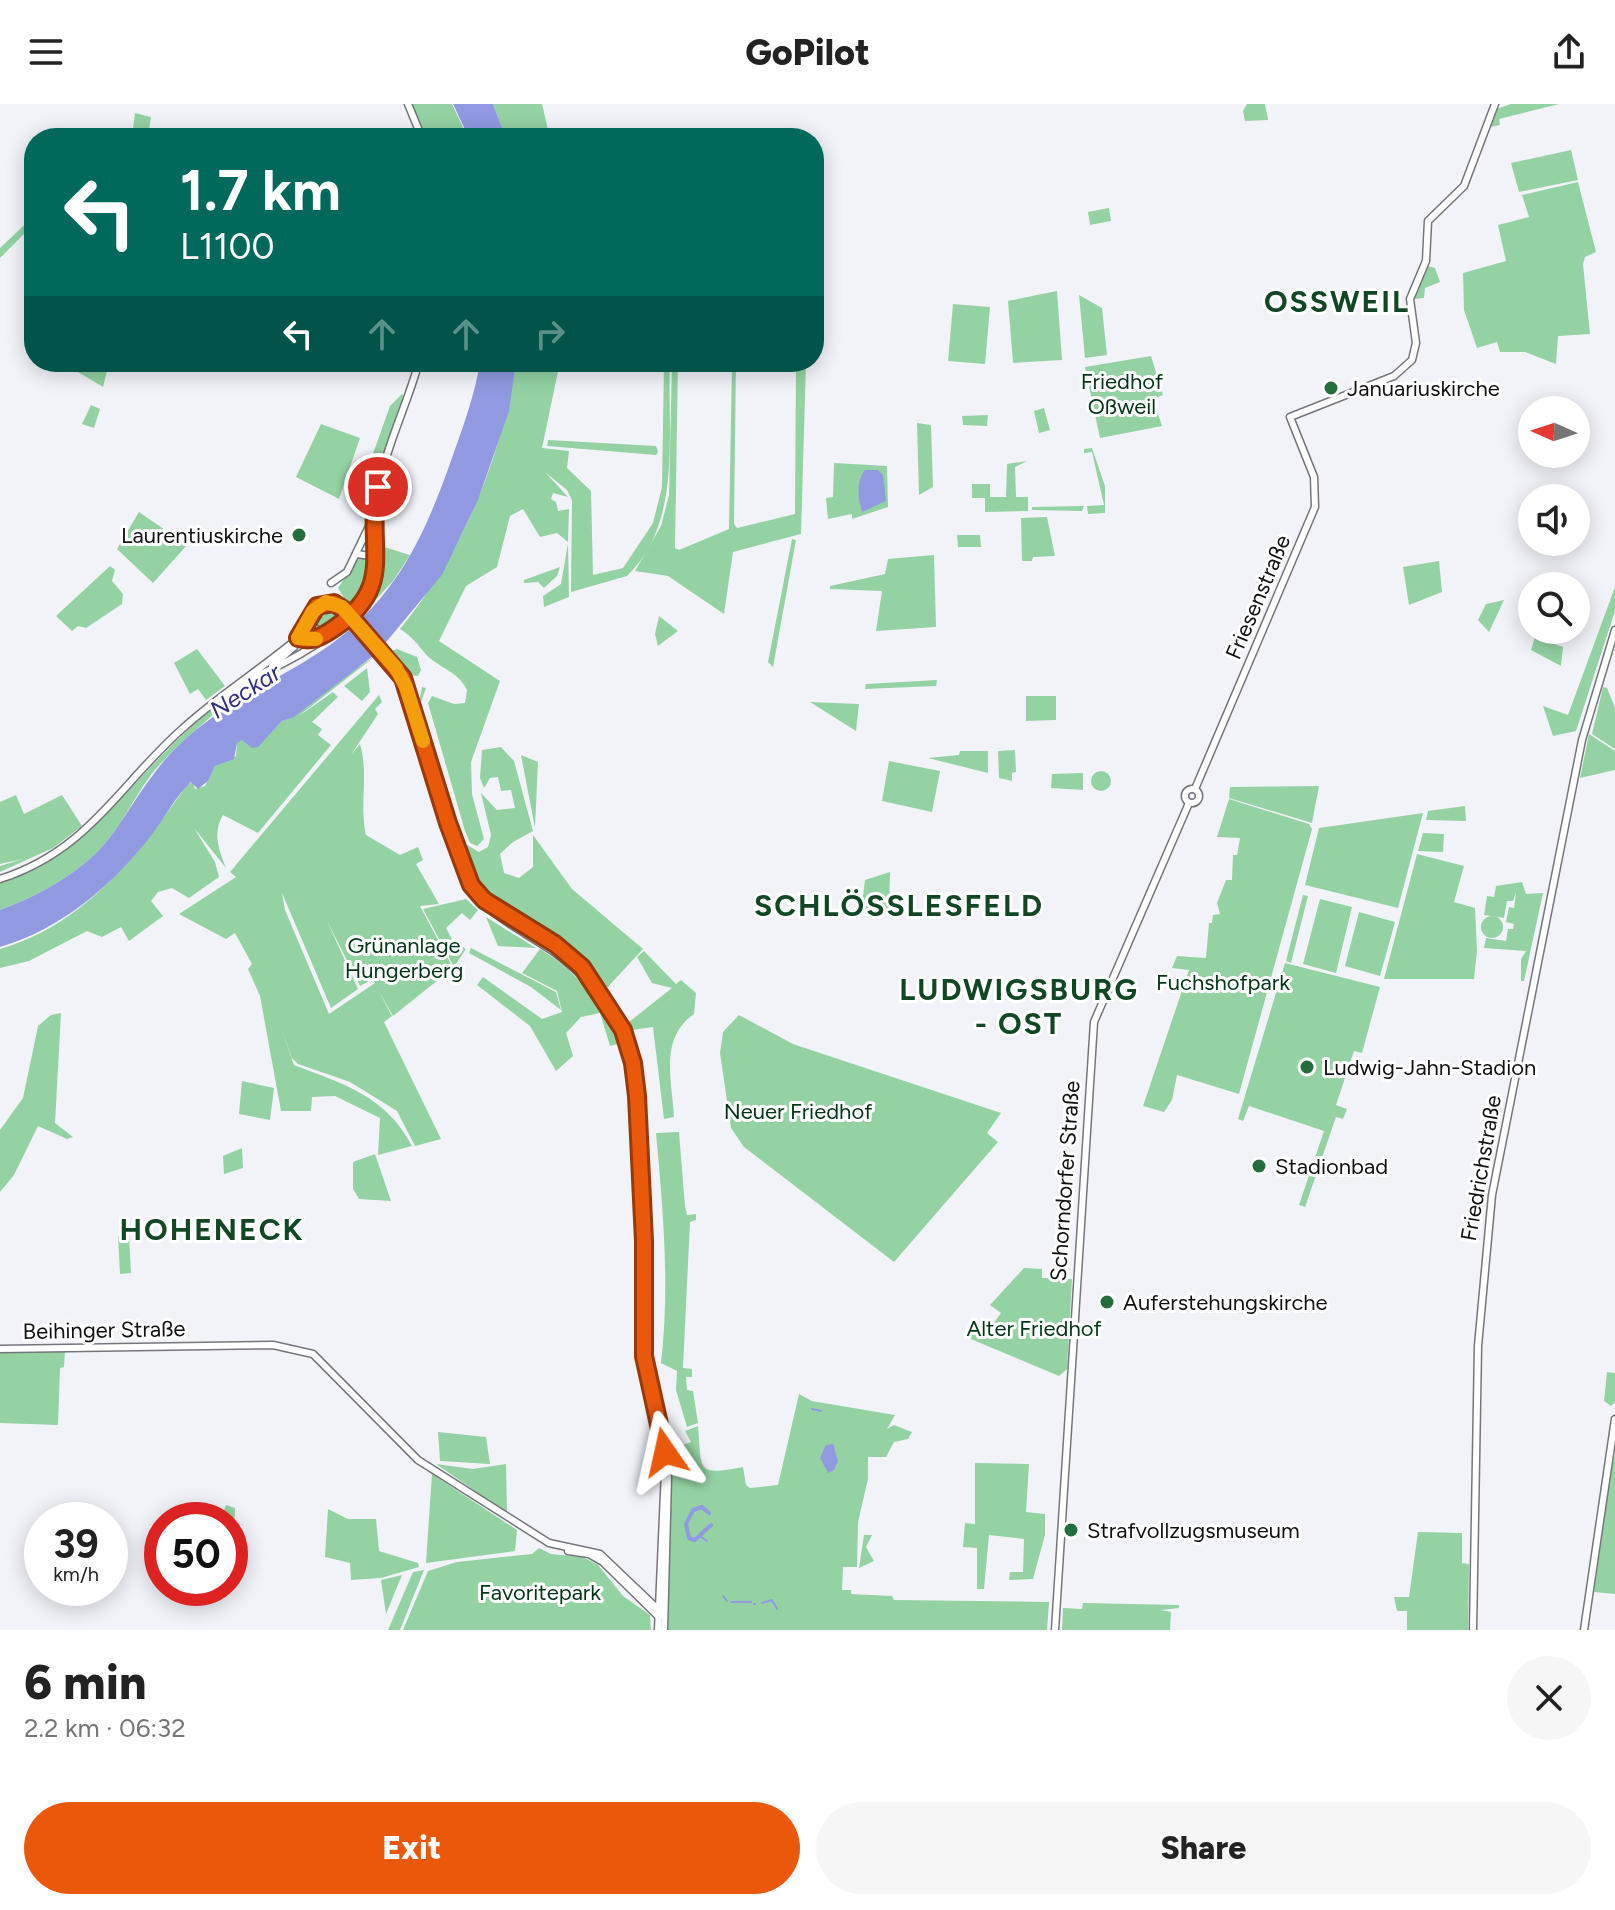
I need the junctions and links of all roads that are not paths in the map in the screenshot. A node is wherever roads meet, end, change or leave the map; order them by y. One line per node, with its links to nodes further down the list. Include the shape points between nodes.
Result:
1 (408, 104): 3 (main road)
2 (1495, 104): 15 (main road, Friesenstraße, via 1464,186 1426,225 1426,261 1410,299 1416,343 1412,360 1394,376 1290,418 1312,470 1315,507)
3 (418, 128)
4 (416, 372): 5 (main road, via 382,473)
5 (374, 517): 6 (main road); 7 (main road)
6 (357, 554): 7 (main road); 8 (main road, via 344,576)
7 (377, 557): 10 (main road, via 367,598)
8 (331, 583)
9 (308, 617): 10 (main road, via 317,631); 12 (main road); 19 (main road, bridge, via 321,603 342,607 389,659 411,699 464,880 498,914 537,938 597,988 623,1030 635,1071 644,1356)
10 (338, 626): 12 (main road, via 316,639); 13 (main road, via 318,644)
11 (1615, 630): 29 (main road, Friedrichstraße, via 1582,740 1492,1195 1478,1346)
12 (298, 638): 13 (main road); 14 (main road)
13 (261, 674): 14 (main road)
14 (209, 707): 16 (main road, via 169,740 74,841 49,859)
15 (1195, 789): 28 (main road, Schorndorfer Straße, via 1199,798 1189,803 1094,1022)
16 (0, 879)
17 (0, 1349): 20 (main road, Beihinger Straße, via 285,1345 313,1354 418,1460)
18 (1615, 1419): 30 (main road)
19 (666, 1466): 21 (main road); 23 (main road)
20 (526, 1532): 22 (main road, via 556,1546 595,1551); 24 (main road, via 546,1546 593,1557 631,1594)
21 (659, 1585): 22 (main road, via 656,1593); 24 (main road)
22 (645, 1597): 24 (main road)
23 (665, 1599): 24 (main road); 25 (main road)
24 (656, 1608): 25 (main road)
25 (662, 1619): 26 (main road); 27 (main road)
26 (658, 1630)
27 (664, 1630)
28 (1055, 1630)
29 (1473, 1630)
30 (1584, 1630)

